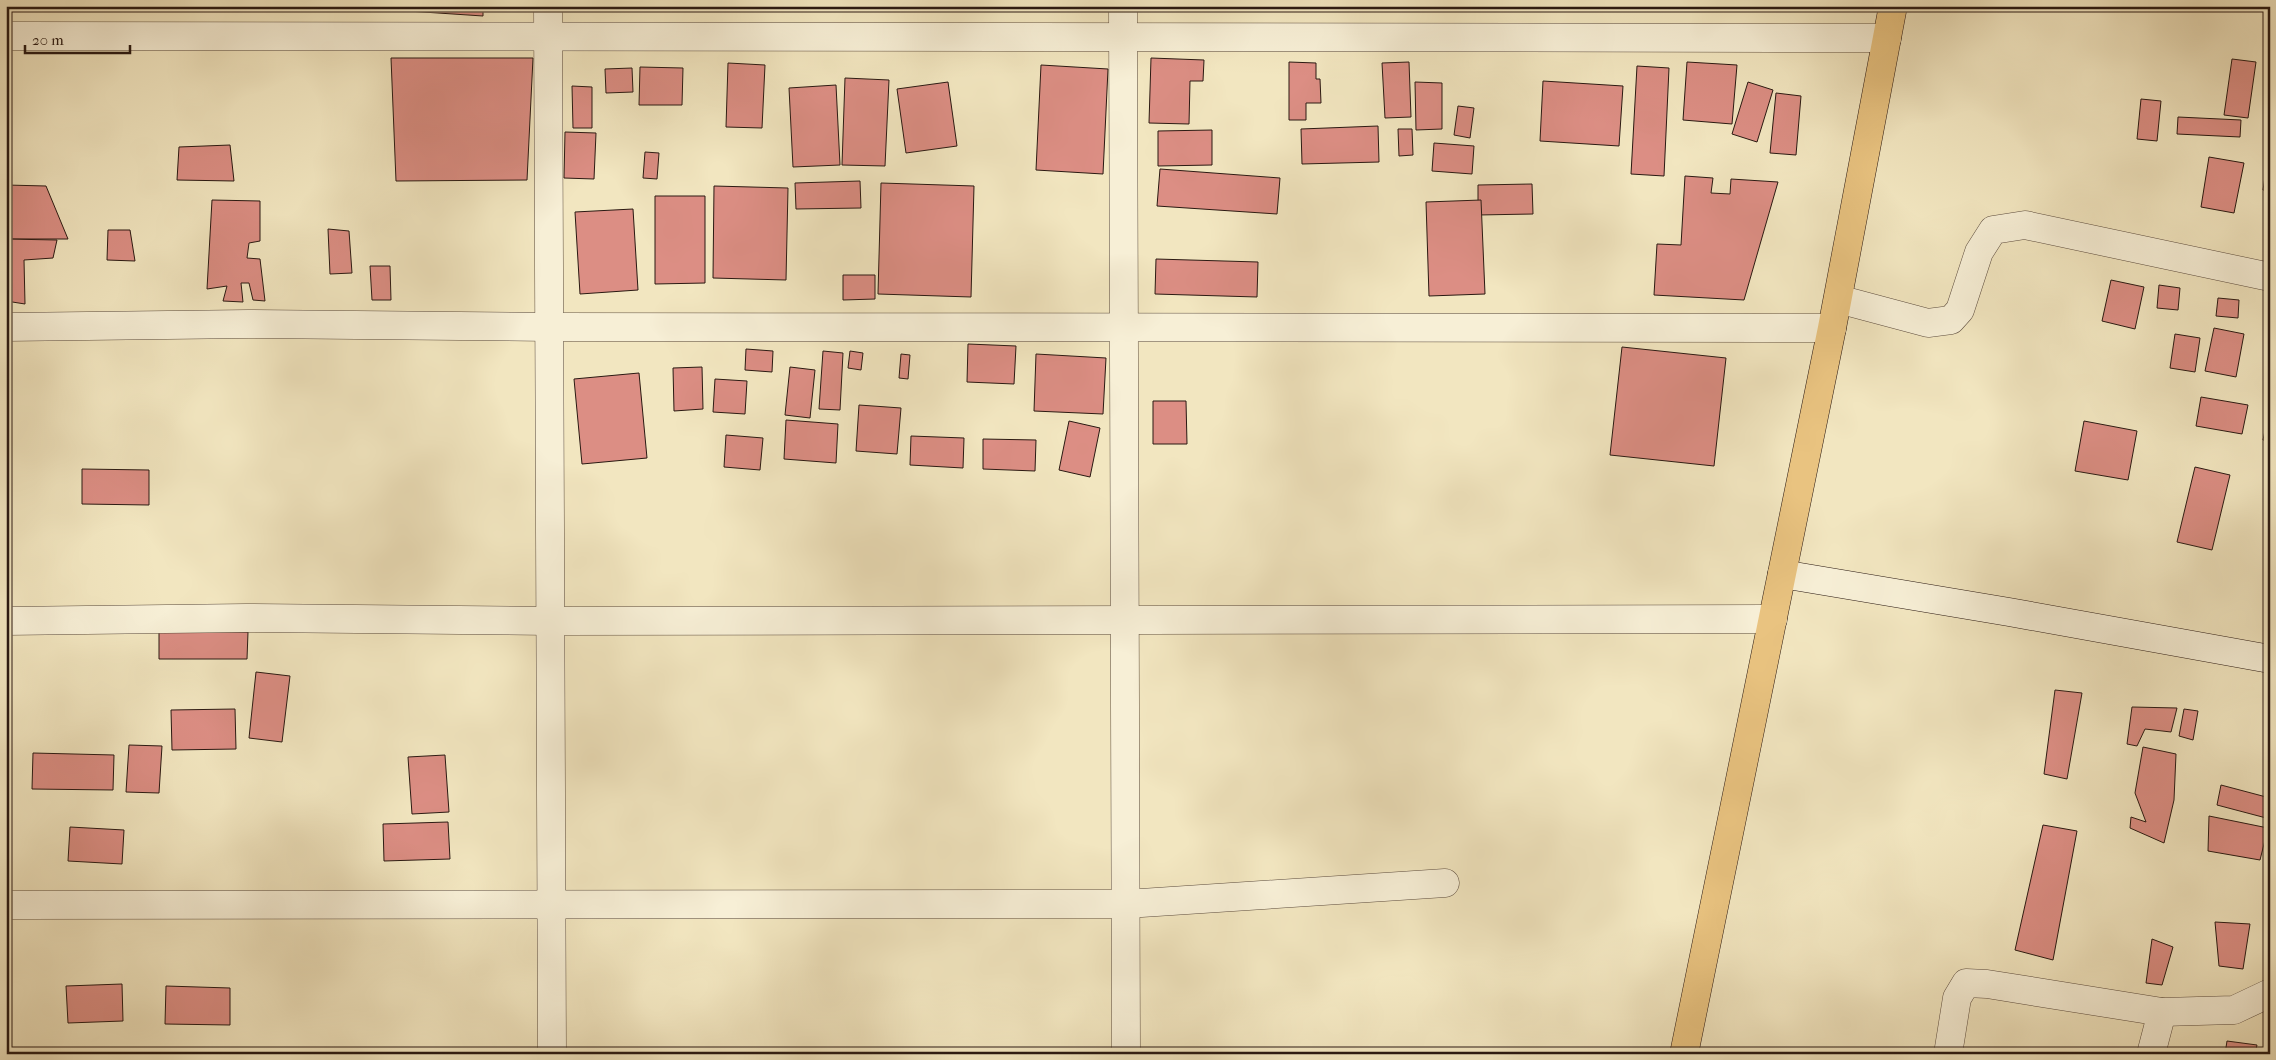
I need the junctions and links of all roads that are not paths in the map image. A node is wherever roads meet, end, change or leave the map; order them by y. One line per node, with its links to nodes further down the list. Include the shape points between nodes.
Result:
1 (548, 6): 5 (street)
2 (1123, 6): 6 (street)
3 (1893, 6): 7 (main road)
4 (6, 36): 5 (street)
5 (548, 37): 6 (street); 12 (street)
6 (1123, 37): 7 (street); 10 (street)
7 (1887, 38): 9 (main road)
8 (2270, 277): 9 (street, via 2025,225 1994,230 1979,252 1960,310 1951,320 1928,324)
9 (1838, 299): 13 (main road)
10 (1124, 326): 12 (street); 13 (street); 17 (street)
11 (6, 327): 12 (street, via 248,324)
12 (549, 327): 16 (street)
13 (1832, 328): 14 (main road)
14 (1782, 574): 15 (main road); 19 (street)
15 (1773, 619): 17 (street); 28 (main road)
16 (550, 620): 17 (street); 18 (street, via 246,618); 22 (street)
17 (1125, 620): 21 (street)
18 (6, 621)
19 (2270, 659)
20 (1445, 882): 21 (street)
21 (1126, 904): 22 (street); 27 (street)
22 (551, 905): 23 (street); 26 (street)
23 (6, 906)
24 (2270, 994): 25 (street, via 2234,1010)
25 (2162, 1012): 29 (street, via 1966,983 1957,998); 30 (street)
26 (552, 1054)
27 (1126, 1054)
28 (1684, 1054)
29 (1948, 1054)
30 (2151, 1054)

